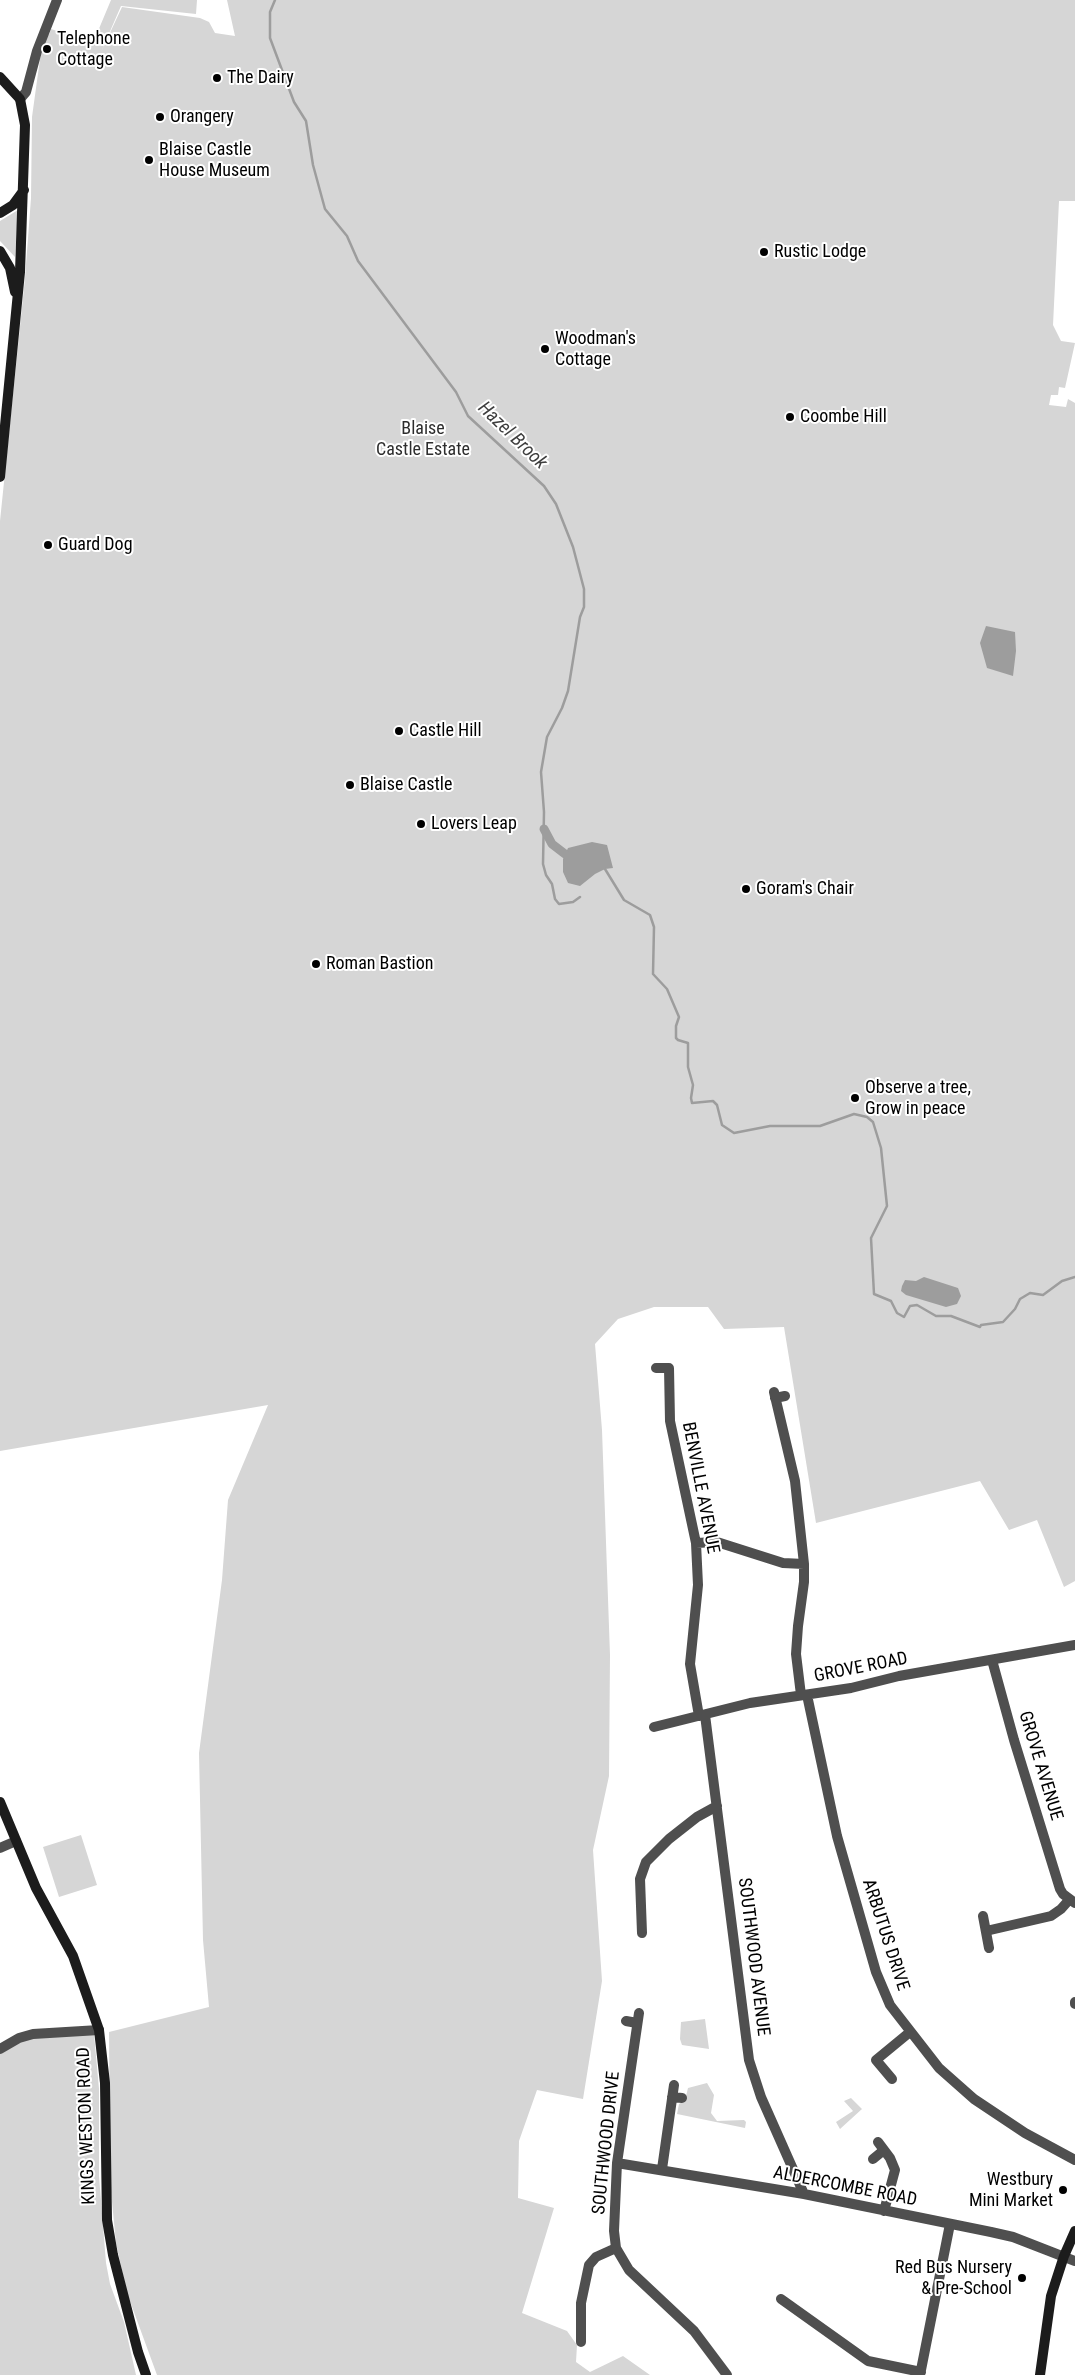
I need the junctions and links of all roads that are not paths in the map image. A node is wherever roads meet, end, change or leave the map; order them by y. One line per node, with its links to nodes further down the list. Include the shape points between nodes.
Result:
1 (57, 0): 3 (street, via 26,92)
2 (0, 77): 3 (main road)
3 (20, 99): 4 (main road, via 25,125)
4 (24, 189): 5 (main road, via 13,205); 7 (main road)
5 (0, 214)
6 (0, 252): 7 (main road, via 10,268)
7 (16, 302): 8 (main road)
8 (0, 477)
9 (656, 1368): 11 (street, BENVILLE AVENUE, via 669,1368 670,1421)
10 (778, 1395): 12 (street, ARBUTUS DRIVE, via 794,1481)
11 (696, 1544): 12 (street, via 717,1542 768,1559); 16 (street, BENVILLE AVENUE, via 698,1585 690,1664)
12 (804, 1564): 15 (street, ARBUTUS DRIVE, via 796,1654)
13 (1075, 1645): 14 (street, GROVE ROAD)
14 (992, 1660): 15 (street, GROVE ROAD); 23 (street, GROVE AVENUE, via 1057,1880 1063,1894)
15 (804, 1695): 16 (street, GROVE ROAD); 32 (street, ARBUTUS DRIVE, via 837,1836 876,1972 890,2005)
16 (702, 1716): 17 (street, GROVE ROAD); 19 (street, SOUTHWOOD AVENUE)
17 (654, 1727)
18 (0, 1802): 20 (main road, KINGS WESTON ROAD)
19 (717, 1806): 24 (street, via 690,1822 646,1862 640,1879); 40 (street, SOUTHWOOD AVENUE, via 749,2060 761,2097)
20 (3, 1819): 21 (main road, KINGS WESTON ROAD)
21 (16, 1841): 22 (street); 31 (main road, KINGS WESTON ROAD, via 36,1888 73,1956)
22 (0, 1848)
23 (1072, 1901): 27 (street, via 1051,1916)
24 (640, 1912): 25 (street); 28 (street)
25 (652, 1912)
26 (984, 1916): 27 (street)
27 (986, 1931): 29 (street)
28 (642, 1933)
29 (988, 1948)
30 (626, 2021): 38 (street, SOUTHWOOD DRIVE, via 638,2018)
31 (99, 2030): 33 (street, via 33,2034 18,2038); 50 (main road, KINGS WESTON ROAD, via 106,2083 107,2220 113,2255)
32 (910, 2032): 34 (street, via 876,2060); 37 (street, ARBUTUS DRIVE, via 939,2068 974,2099 1025,2133)
33 (0, 2049)
34 (892, 2079)
35 (674, 2085): 39 (street, via 677,2098)
36 (873, 2159): 41 (street, via 881,2146 894,2164)
37 (1075, 2160)
38 (617, 2163): 39 (street, ALDERCOMBE ROAD); 44 (street, SOUTHWOOD DRIVE)
39 (662, 2169): 40 (street, ALDERCOMBE ROAD)
40 (804, 2194): 41 (street, ALDERCOMBE ROAD)
41 (884, 2211): 42 (street, ALDERCOMBE ROAD)
42 (950, 2224): 45 (street, ALDERCOMBE ROAD, via 1013,2237); 49 (street)
43 (1075, 2231): 45 (main road)
44 (616, 2248): 48 (street, via 596,2257 589,2265); 51 (street, SOUTHWOOD DRIVE, via 629,2270 694,2331)
45 (1064, 2256): 46 (street, ALDERCOMBE ROAD); 52 (main road, via 1051,2296)
46 (1075, 2261)
47 (781, 2298): 49 (street, via 868,2361)
48 (577, 2335)
49 (921, 2374)
50 (146, 2375)
51 (727, 2375)
52 (1040, 2375)

